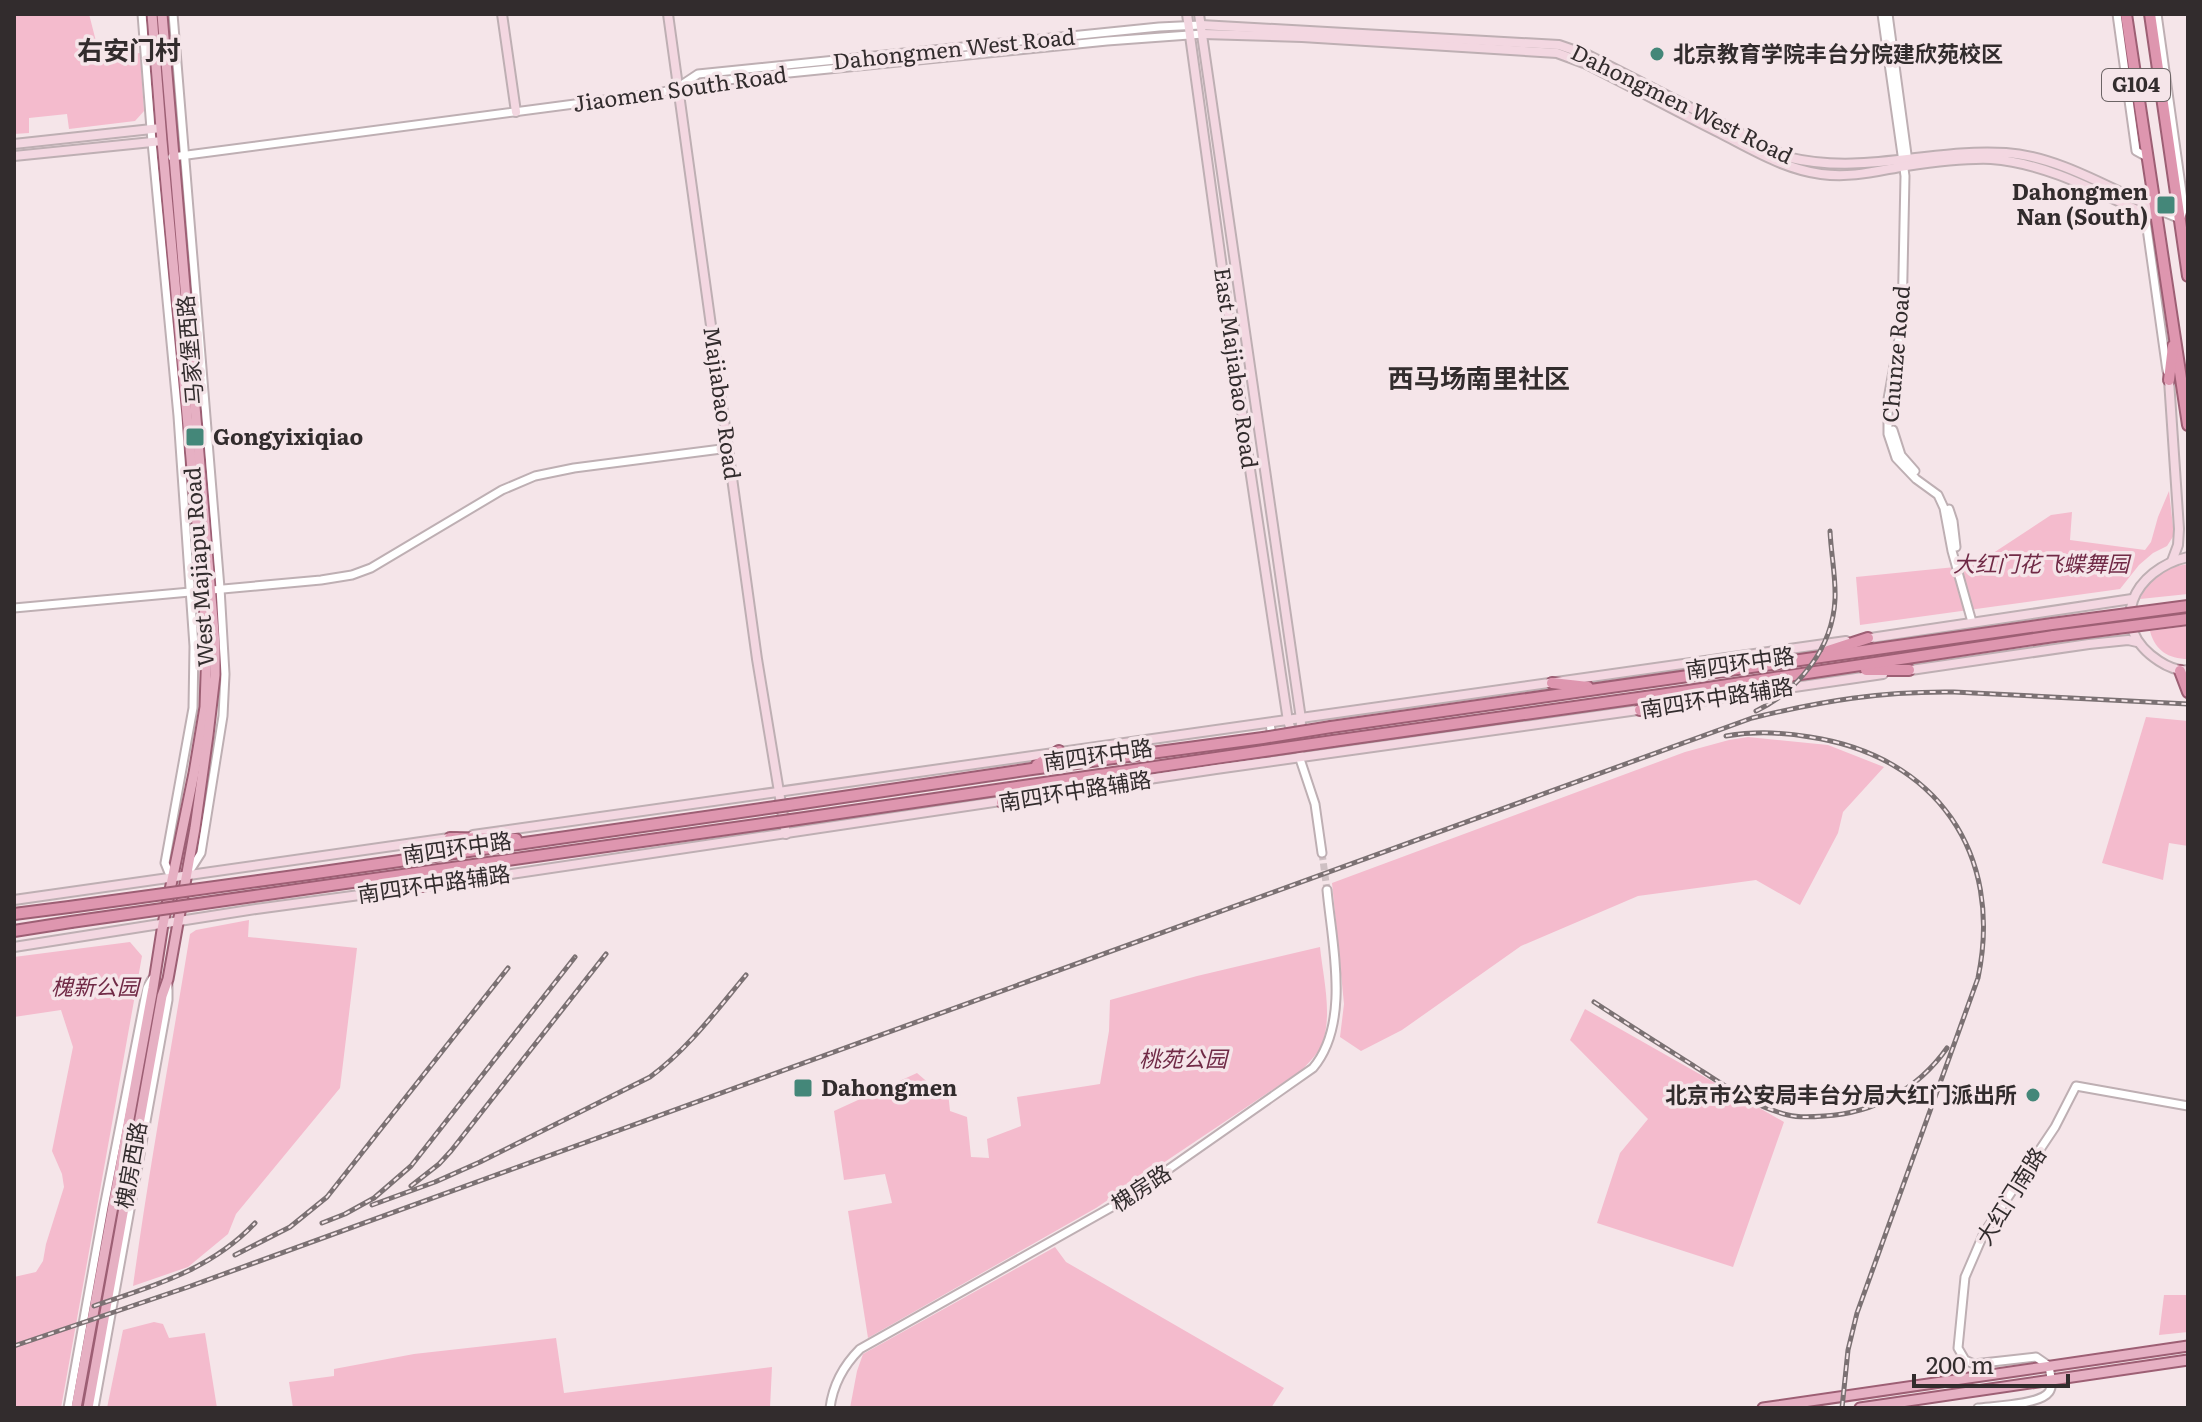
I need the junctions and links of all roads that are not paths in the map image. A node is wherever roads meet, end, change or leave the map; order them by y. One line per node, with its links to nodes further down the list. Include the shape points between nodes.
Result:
1 (142, 14): 20 (street)
2 (152, 14): 20 (main road, West Majiapu Road)
3 (162, 14): 25 (main road, 马家堡西路)
4 (173, 14): 24 (street)
5 (502, 14): 19 (main road)
6 (668, 14): 18 (main road, Majiabao Road)
7 (1199, 14): 14 (main road)
8 (1885, 14): 27 (street, Chunze Road)
9 (2117, 14): 26 (street, via 2136,151)
10 (2126, 14): 26 (highway, G104)
11 (2150, 14): 17 (highway, G104)
12 (2157, 14): 16 (street)
13 (1187, 19): 14 (street, Dahongmen West Road); 15 (main road, East Majiabao Road); 18 (street, Dahongmen West Road, via 698,74)
14 (1202, 30): 15 (street, Dahongmen West Road); 27 (main road, Dahongmen West Road, via 1559,45 1787,157 1823,165); 27 (main road, Dahongmen West Road, via 1557,53 1785,165 1850,177); 55 (main road)
15 (1190, 35): 18 (street, Jiaomen South Road, via 945,56); 56 (main road, East Majiabao Road)
16 (2162, 49): 17 (street); 29 (street)
17 (2158, 77): 29 (highway, G104)
18 (678, 88): 19 (street, Jiaomen South Road); 34 (main road, Majiabao Road)
19 (516, 112): 24 (street, Jiaomen South Road)
20 (156, 129): 21 (main road, West Majiapu Road); 22 (main road)
21 (157, 142): 23 (main road); 37 (main road, West Majiapu Road); 38 (street)
22 (14, 144)
23 (14, 156)
24 (185, 156): 25 (street, Jiaomen South Road); 37 (street)
25 (172, 157): 37 (main road, 马家堡西路)
26 (2147, 157): 28 (highway, G104)
27 (1905, 163): 28 (main road, Dahongmen West Road, via 1985,153 2026,155 2070,170); 43 (street, Chunze Road, via 1906,322 1893,398 1893,433 1901,455 1941,492 1948,506)
28 (2152, 212): 29 (street); 31 (highway, G104); 32 (street)
29 (2184, 219): 30 (highway, G104)
30 (2188, 276)
31 (2174, 332): 32 (highway); 33 (highway, G104)
32 (2169, 380): 36 (main road, via 2179,529)
33 (2188, 425)
34 (729, 448): 37 (street, via 535,476 352,575); 63 (main road, Majiabao Road)
35 (2188, 557): 36 (main road)
36 (2172, 561): 39 (main road, via 2147,578)
37 (211, 589): 38 (street); 70 (main road, 马家堡西路, via 215,675); 71 (main road, West Majiapu Road, via 205,707)
38 (192, 591): 41 (street); 71 (street, via 195,686 165,863)
39 (2132, 599): 43 (main road, 南四环中路辅路); 45 (main road, via 2129,611)
40 (2188, 606): 46 (highway, 南四环中路, bridge)
41 (14, 608)
42 (2188, 619): 47 (highway, 南四环中路, bridge)
43 (1974, 622): 44 (main road, 南四环中路辅路)
44 (1868, 638): 46 (highway); 50 (main road, 南四环中路辅路)
45 (2137, 642): 48 (main road, 南四环中路辅路); 49 (main road, via 2168,667)
46 (1801, 660): 52 (highway, 南四环中路)
47 (1828, 670): 48 (highway); 51 (highway, 南四环中路)
48 (1909, 670): 54 (main road, 南四环中路辅路)
49 (2184, 671): 53 (highway)
50 (1552, 683): 52 (highway); 55 (main road, 南四环中路辅路)
51 (1739, 684): 54 (highway); 62 (highway, 南四环中路, bridge)
52 (1606, 688): 61 (highway, 南四环中路, bridge)
53 (2188, 692)
54 (1640, 710): 59 (main road, 南四环中路辅路)
55 (1301, 719): 56 (main road, 南四环中路辅路); 59 (main road)
56 (1288, 721): 57 (main road, 南四环中路辅路); 59 (main road, East Majiabao Road)
57 (1270, 723): 58 (main road, 南四环中路辅路); 60 (street)
58 (1059, 751): 61 (highway); 63 (main road, 南四环中路辅路)
59 (1300, 759): 60 (main road, 南四环中路辅路); 68 (street, via 1315,804)
60 (1276, 762): 64 (main road, 南四环中路辅路)
61 (1032, 769): 67 (highway, 南四环中路, bridge)
62 (1063, 780): 64 (highway); 69 (highway, 南四环中路, bridge)
63 (779, 792): 65 (main road, Majiabao Road); 66 (main road, 南四环中路辅路)
64 (1002, 802): 65 (main road, 南四环中路辅路)
65 (786, 834): 72 (main road, 南四环中路辅路)
66 (450, 838): 67 (highway); 70 (main road, 南四环中路辅路)
67 (550, 839): 75 (highway, 南四环中路, bridge)
68 (1322, 853)
69 (488, 863): 72 (highway); 78 (highway, 南四环中路, bridge)
70 (186, 877): 71 (main road, 南四环中路辅路); 76 (main road, 马家堡西路)
71 (171, 878): 74 (main road, 南四环中路辅路); 77 (main road, West Majiapu Road)
72 (423, 886): 76 (main road, 南四环中路辅路)
73 (1327, 890): 91 (street, 槐房路, via 1337,1005 1313,1068 1114,1206 860,1349 837,1380)
74 (14, 900)
75 (14, 914)
76 (178, 922): 77 (main road, 南四环中路辅路); 81 (main road, 槐房西路)
77 (163, 924): 79 (main road, 南四环中路辅路); 80 (main road, 槐房西路)
78 (14, 931)
79 (14, 947)
80 (153, 977): 87 (street, via 129,1074); 88 (main road, 槐房西路)
81 (168, 979): 89 (main road, 槐房西路); 90 (street)
82 (2188, 1106): 85 (street, 大红门南路, via 2076,1086 1984,1233 1965,1277 1958,1348 1974,1364 2036,1357)
83 (2188, 1346): 85 (main road)
84 (2188, 1360): 86 (main road)
85 (2049, 1366): 86 (street); 92 (main road)
86 (2051, 1379): 93 (main road); 94 (street, via 2048,1394 2038,1401)
87 (68, 1408)
88 (76, 1408)
89 (88, 1408)
90 (94, 1408)
91 (830, 1408)
92 (1763, 1408)
93 (1860, 1408)
94 (1978, 1408)

